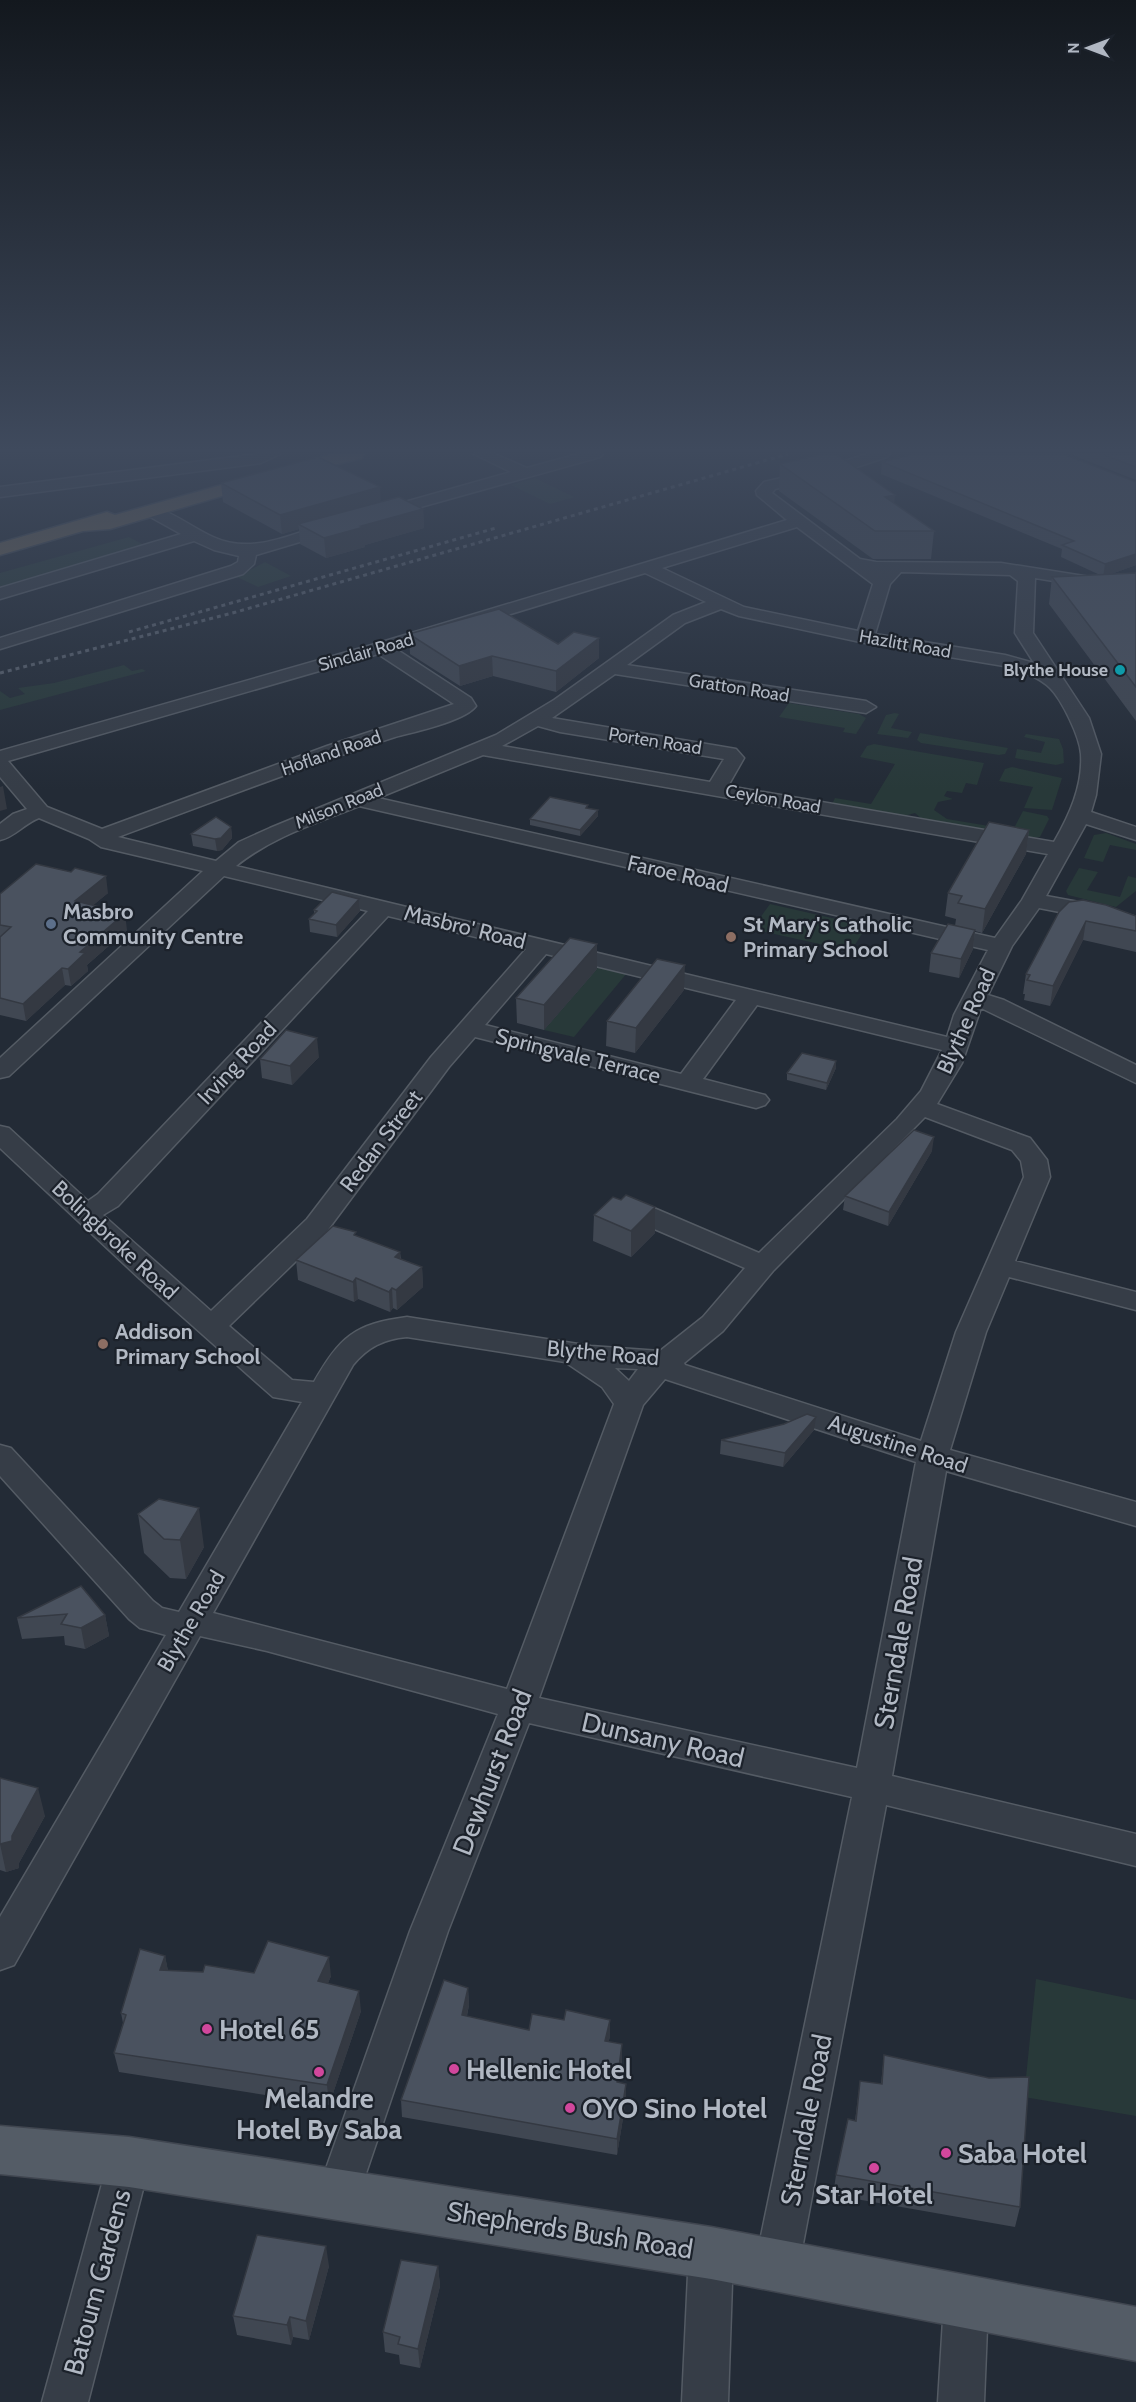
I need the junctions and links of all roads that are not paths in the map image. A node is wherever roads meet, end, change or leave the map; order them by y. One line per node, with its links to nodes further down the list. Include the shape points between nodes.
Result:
1 (93, 566): 13 (street)
2 (243, 566): 17 (street)
3 (654, 566): 6 (street, Sinclair Road)
4 (860, 566): 9 (street)
5 (872, 566): 7 (street)
6 (648, 568): 14 (street, Hazlitt Road); 18 (street, Sinclair Road)
7 (906, 568): 8 (street); 9 (street, via 891,572)
8 (1015, 570): 10 (street); 12 (street, via 1027,580)
9 (882, 583): 16 (street)
10 (1097, 584): 11 (street); 12 (street, via 1047,583)
11 (1118, 586)
12 (1027, 593): 15 (street)
13 (0, 594)
14 (720, 603): 16 (street, Hazlitt Road, via 746,613); 20 (street, Milson Road, via 679,619)
15 (1024, 633): 19 (street, via 1016,654); 21 (street, Blythe Road)
16 (865, 638): 19 (street, Hazlitt Road)
17 (0, 644)
18 (381, 648): 25 (street, Sinclair Road); 33 (street, Hofland Road, via 466,706)
19 (1005, 661): 21 (street, Hazlitt Road, via 1032,668)
20 (611, 668): 22 (street, Gratton Road); 23 (street, Milson Road)
21 (1059, 686): 30 (street, Blythe Road, via 1084,728 1091,754)
22 (866, 707)
23 (539, 720): 24 (street, Milson Road); 27 (street, Porten Road, via 729,753 734,758)
24 (483, 749): 27 (street, Ceylon Road); 28 (street, Milson Road)
25 (0, 758)
26 (0, 764): 29 (street, Masbro' Road)
27 (716, 789): 34 (street, Ceylon Road)
28 (357, 799): 35 (street, Milson Road, via 255,842); 40 (street, Faroe Road)
29 (40, 811): 31 (street, via 20,818); 33 (street, Masbro' Road)
30 (1080, 815): 32 (street); 34 (street, Blythe Road)
31 (0, 834)
32 (1136, 834)
33 (99, 837): 35 (street, Masbro' Road)
34 (1062, 849): 36 (street, Blythe Road)
35 (220, 868): 37 (street, Masbro' Road); 45 (street, Milson Road)
36 (1033, 900): 38 (street, via 1106,914); 40 (street, Blythe Road)
37 (384, 907): 39 (street, Masbro' Road); 52 (street, Irving Road, via 108,1200)
38 (1136, 926)
39 (542, 945): 41 (street, Masbro' Road); 43 (street, Redan Street)
40 (1001, 946): 42 (street, Blythe Road)
41 (752, 996): 44 (street, Masbro' Road); 47 (street, Springvale Terrace)
42 (974, 999): 44 (street, Blythe Road); 46 (street, via 996,1005)
43 (469, 1028): 47 (street, Springvale Terrace); 56 (street, Redan Street, via 318,1225)
44 (955, 1046): 49 (street, Blythe Road, via 944,1073)
45 (0, 1071)
46 (1136, 1075)
47 (687, 1083): 48 (street, Springvale Terrace)
48 (756, 1100)
49 (921, 1107): 53 (street, Blythe Road); 54 (street, Sterndale Road, via 1012,1139 1028,1150 1034,1160 1037,1177)
50 (0, 1134): 52 (street, Bolingbroke Road)
51 (639, 1212): 53 (street)
52 (87, 1214): 56 (street, Bolingbroke Road)
53 (763, 1265): 58 (street, Blythe Road, via 713,1324)
54 (998, 1265): 55 (street); 62 (street, Sterndale Road, via 972,1332)
55 (1136, 1301)
56 (211, 1328): 59 (street, Bolingbroke Road, via 284,1390)
57 (573, 1354): 58 (street, Blythe Road); 59 (street, Blythe Road, via 432,1329 390,1329 349,1350); 60 (street, via 613,1380)
58 (666, 1361): 60 (street, Dewhurst Road, via 649,1375); 62 (street, Augustine Road, via 675,1372)
59 (323, 1393): 64 (street, Blythe Road)
60 (629, 1403): 65 (street, Dewhurst Road)
61 (0, 1456): 64 (street, Dunsany Road, via 141,1610 153,1619)
62 (933, 1456): 63 (street, Augustine Road); 66 (street, Sterndale Road)
63 (1136, 1514)
64 (190, 1624): 65 (street, Dunsany Road, via 267,1638); 68 (street, Blythe Road)
65 (519, 1705): 66 (street, Dunsany Road); 71 (street, Dewhurst Road, via 429,1931)
66 (871, 1786): 67 (street, Dunsany Road); 73 (street, Sterndale Road)
67 (1136, 1850)
68 (6, 1930)
69 (0, 2150): 70 (main road, Shepherds Bush Road)
70 (129, 2162): 71 (main road, Shepherds Bush Road); 76 (street, Batoum Gardens)
71 (338, 2194): 72 (main road, Shepherds Bush Road)
72 (711, 2253): 73 (main road, Shepherds Bush Road); 77 (street)
73 (777, 2265): 74 (main road, Shepherds Bush Road)
74 (966, 2303): 75 (main road, Shepherds Bush Road); 78 (street)
75 (1136, 2334)
76 (65, 2402)
77 (705, 2402)
78 (961, 2402)

